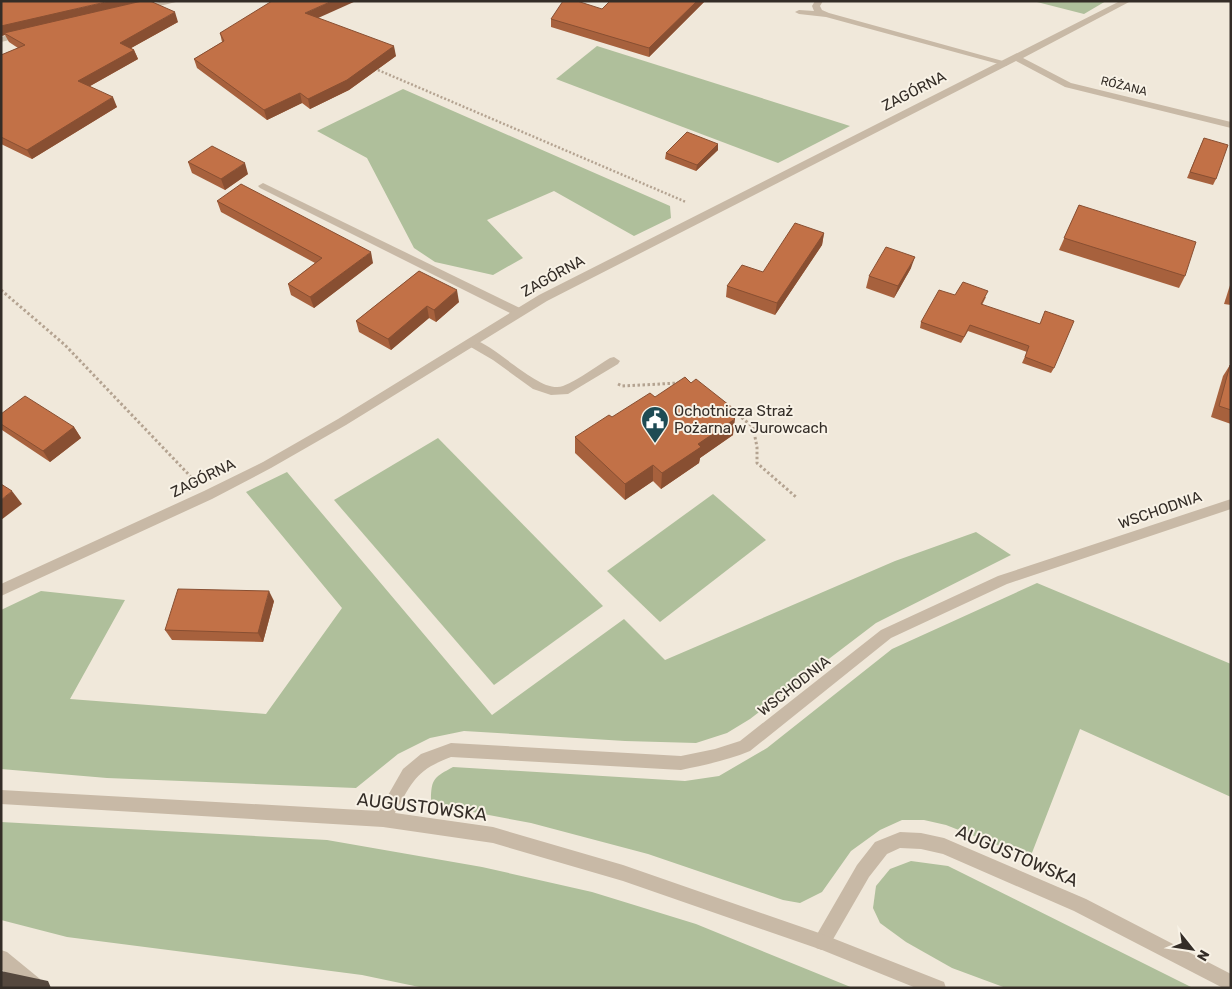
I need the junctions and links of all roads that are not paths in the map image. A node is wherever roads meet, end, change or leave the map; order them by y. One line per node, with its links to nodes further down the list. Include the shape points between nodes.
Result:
1 (176, 1): 4 (street)
2 (819, 1): 6 (street, via 818,11)
3 (1127, 1): 9 (street, ZAGÓRNA)
4 (138, 9)
5 (799, 12): 6 (street)
6 (826, 15): 10 (street)
7 (36, 32): 8 (street)
8 (1, 40)
9 (1017, 58): 10 (street, ZAGÓRNA); 11 (street, RÓŻANA, via 1068,84)
10 (1006, 63): 13 (street, ZAGÓRNA, via 705,215)
11 (1231, 125)
12 (263, 186): 13 (street)
13 (520, 313): 14 (street, ZAGÓRNA)
14 (473, 343): 15 (street, via 537,386 551,391 564,390); 17 (street, ZAGÓRNA, via 267,465)
15 (614, 362)
16 (1231, 504): 19 (street, WSCHODNIA, via 1003,580 886,634 745,746 681,763 451,750 426,759 408,774)
17 (1, 590)
18 (1, 797): 19 (street, AUGUSTOWSKA)
19 (383, 819): 20 (street, AUGUSTOWSKA, via 492,835 623,873)
20 (822, 942): 23 (street, AUGUSTOWSKA, via 863,871 881,848 900,840 921,841 944,846 1080,905); 25 (street, AUGUSTOWSKA)
21 (1, 958): 24 (street)
22 (1, 980): 24 (highway)
23 (1231, 983)
24 (39, 987)
25 (938, 988)

